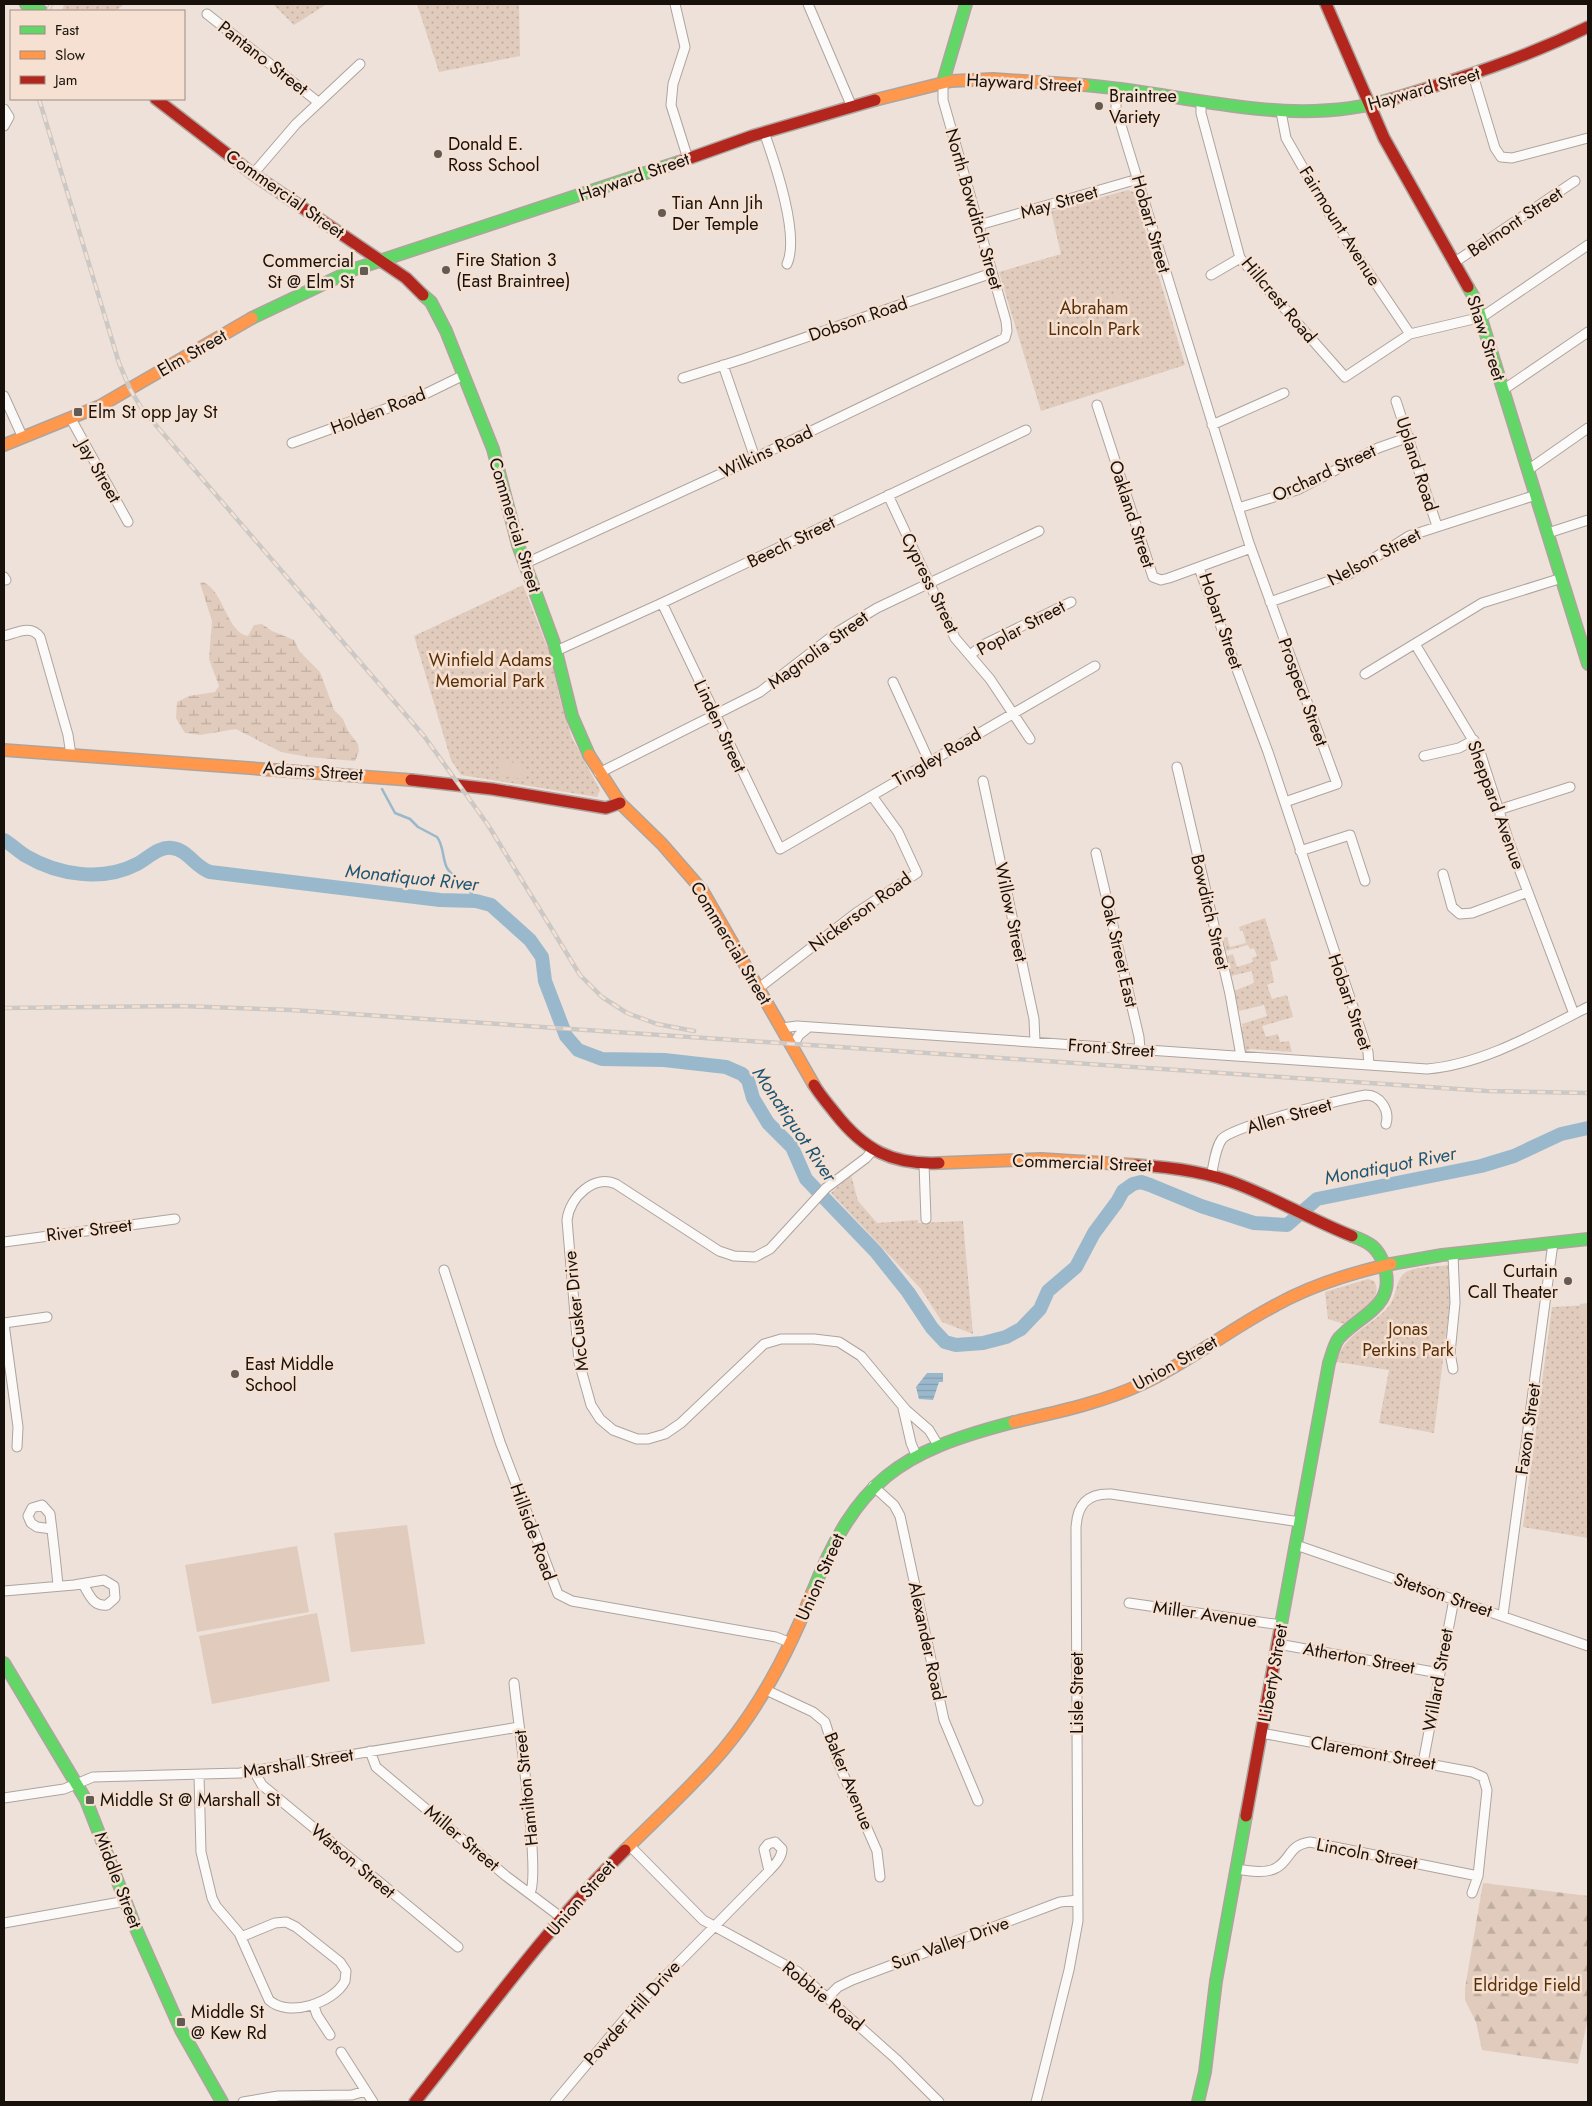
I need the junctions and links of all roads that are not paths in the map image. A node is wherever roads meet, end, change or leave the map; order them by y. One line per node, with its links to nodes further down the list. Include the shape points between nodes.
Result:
1 (26, 4): 6 (main road)
2 (675, 4): 23 (street, via 685,47 673,84 672,105)
3 (808, 4): 17 (street)
4 (966, 4): 11 (main road)
5 (1326, 4): 16 (main road, Shaw Street)
6 (39, 10)
7 (207, 14): 15 (street, Pantano Street)
8 (1588, 27): 10 (main road, Hayward Street, via 1533,54)
9 (360, 64): 15 (street)
10 (1473, 76): 16 (main road, Hayward Street); 22 (street, via 1495,148 1501,157 1512,158)
11 (943, 82): 12 (main road, Hayward Street, via 993,79); 17 (main road, Hayward Street); 27 (street, North Bowditch Street, via 943,100)
12 (1116, 88): 14 (main road, Hayward Street); 25 (street, Hobart Street, via 1116,109)
13 (157, 100): 24 (main road, Commercial Street)
14 (1201, 101): 19 (main road, Hayward Street); 29 (street, Hillcrest Road, via 1201,113)
15 (318, 102): 24 (street)
16 (1368, 106): 19 (main road, Hayward Street, via 1339,112); 31 (main road, Shaw Street)
17 (852, 107): 21 (main road, Hayward Street)
18 (4, 109): 20 (street, via 9,117)
19 (1281, 112): 37 (street, Fairmount Avenue, via 1284,134 1324,203)
20 (4, 126)
21 (764, 132): 23 (main road, Hayward Street); 32 (street, via 792,233)
22 (1588, 138)
23 (688, 159): 30 (main road, Hayward Street)
24 (253, 174): 30 (main road, Commercial Street)
25 (1138, 179): 27 (street, May Street); 48 (street, Hobart Street)
26 (1575, 182): 31 (street, Belmont Street)
27 (979, 225): 33 (street, North Bowditch Street)
28 (1588, 245): 35 (street)
29 (1240, 258): 34 (street); 37 (street, Hillcrest Road, via 1345,377)
30 (380, 260): 40 (main road, Commercial Street, via 429,300); 47 (main road, Elm Street, via 281,303 116,397)
31 (1455, 262): 35 (main road, Shaw Street)
32 (787, 264)
33 (992, 273): 38 (street, North Bowditch Street, via 1006,322); 39 (street, Dobson Road)
34 (1211, 275)
35 (1482, 317): 37 (street); 42 (main road, Shaw Street)
36 (1588, 332): 42 (street)
37 (1410, 334)
38 (1006, 336): 55 (street, Wilkins Road)
39 (723, 365): 41 (street, Dobson Road); 55 (street)
40 (464, 375): 53 (street, Holden Road, via 421,396); 66 (main road, Commercial Street, via 496,458)
41 (683, 378)
42 (1503, 390): 56 (main road, Shaw Street)
43 (1284, 393): 48 (street)
44 (4, 396): 52 (street)
45 (1396, 402): 51 (street, Upland Road)
46 (1097, 405): 67 (street, Oakland Street, via 1152,575 1164,580)
47 (71, 419): 52 (main road, Elm Street); 61 (street, Jay Street)
48 (1212, 425): 59 (street, Hobart Street)
49 (1588, 428): 56 (street)
50 (1026, 430): 57 (street, Beech Street)
51 (1408, 436): 59 (street, Orchard Street, via 1297,490); 62 (street, Upland Road)
52 (23, 438): 54 (main road, Elm Street)
53 (292, 443)
54 (4, 445)
55 (755, 458): 66 (street, Wilkins Road)
56 (1528, 470): 58 (main road, Shaw Street)
57 (888, 495): 69 (street, Cypress Street); 72 (street, Beech Street)
58 (1536, 495): 62 (street, Nelson Street); 64 (main road, Shaw Street)
59 (1238, 508): 65 (street, Hobart Street)
60 (1588, 520): 64 (street)
61 (128, 522)
62 (1437, 526): 71 (street, Nelson Street, via 1404,538 1344,577)
63 (1039, 531): 69 (street, Magnolia Street)
64 (1548, 534): 68 (main road, Shaw Street)
65 (1251, 548): 67 (street, Hobart Street); 71 (street, Prospect Street)
66 (524, 564): 75 (main road, Commercial Street)
67 (1199, 568): 94 (street, Hobart Street)
68 (1562, 578): 74 (street, via 1482,603); 77 (main road, Shaw Street)
69 (929, 582): 76 (street, Cypress Street, via 956,638); 82 (street, Magnolia Street, via 857,619 760,692)
70 (1072, 602): 76 (street, Poplar Street, via 983,645)
71 (1270, 602): 94 (street, Prospect Street, via 1337,784)
72 (662, 603): 75 (street, Beech Street); 82 (street, Linden Street)
73 (4, 636): 86 (street, via 28,630 40,636)
74 (1415, 644): 79 (street); 84 (street, Sheppard Avenue)
75 (556, 651): 90 (main road, Commercial Street, via 572,716)
76 (970, 655): 81 (street, Cypress Street)
77 (1588, 664)
78 (1095, 666): 81 (street, Tingley Road)
79 (1365, 674)
80 (893, 682): 88 (street)
81 (1013, 713): 83 (street, Cypress Street); 88 (street, Tingley Road)
82 (715, 716): 90 (street, Magnolia Street); 97 (street, Linden Street)
83 (1030, 739)
84 (1474, 740): 87 (street, via 1458,748); 96 (street, Sheppard Avenue)
85 (4, 750): 86 (main road, Adams Street)
86 (71, 754): 95 (main road, Adams Street, via 405,778 606,808)
87 (1424, 756)
88 (929, 761): 93 (street, Tingley Road)
89 (1177, 767): 111 (street, Bowditch Street, via 1230,994)
90 (599, 773): 95 (main road, Commercial Street)
91 (983, 781): 108 (street, Willow Street, via 1034,1019)
92 (1570, 787): 96 (street)
93 (872, 796): 97 (street, Tingley Road); 103 (street, Nickerson Road, via 898,832 916,873 851,916)
94 (1285, 802): 98 (street, Hobart Street)
95 (620, 803): 103 (main road, Commercial Street, via 702,890)
96 (1498, 810): 102 (street, Sheppard Avenue)
97 (780, 849)
98 (1300, 851): 101 (street, via 1350,835); 112 (street, Hobart Street)
99 (1096, 853): 110 (street, Oak Street East)
100 (1443, 874): 102 (street, via 1452,907 1460,914 1472,913)
101 (1366, 881)
102 (1528, 892): 105 (street, Sheppard Avenue)
103 (759, 988): 107 (main road, Commercial Street)
104 (1588, 1007): 105 (street)
105 (1574, 1014): 112 (street, Front Street, via 1506,1046 1443,1067 1413,1069)
106 (809, 1027): 107 (street, Front Street); 108 (street, Front Street); 109 (street)
107 (782, 1028): 109 (main road, Commercial Street)
108 (1035, 1042): 110 (street, Front Street)
109 (792, 1046): 114 (main road, Commercial Street, via 827,1104 852,1134)
110 (1140, 1050): 111 (street, Front Street)
111 (1241, 1056): 112 (street, Front Street)
112 (1370, 1065)
113 (1386, 1124): 116 (street, Allen Street, via 1386,1112 1379,1099 1366,1095 1238,1130 1221,1140)
114 (873, 1150): 115 (main road, Commercial Street, via 900,1161); 128 (street, McCusker Drive, via 826,1188 761,1255 742,1257 714,1249 611,1182 596,1182 570,1207 567,1224 577,1349 591,1405 604,1423 622,1435 642,1439 660,1436 681,1423 760,1346 772,1340 830,1340 848,1346 868,1362)
115 (924, 1164): 116 (main road, Commercial Street, via 1041,1159 1161,1166); 118 (street)
116 (1211, 1176): 123 (main road, Commercial Street, via 1247,1188 1307,1218 1372,1243)
117 (175, 1219): 120 (street, River Street)
118 (926, 1219)
119 (1588, 1239): 121 (main road)
120 (4, 1242)
121 (1552, 1243): 122 (main road); 141 (street, Faxon Street)
122 (1453, 1255): 123 (main road); 127 (street)
123 (1384, 1265): 129 (main road, Union Street, via 1297,1294 1158,1376 1128,1390); 133 (main road, Liberty Street, via 1388,1283 1383,1298 1346,1331 1332,1350)
124 (444, 1270): 143 (street, Hillside Road, via 495,1427 558,1594 572,1601 776,1637)
125 (48, 1316): 126 (street)
126 (4, 1323): 130 (street, via 18,1427)
127 (1452, 1369)
128 (901, 1404): 129 (street, McCusker Drive, via 929,1430); 131 (street, McCusker Drive)
129 (938, 1446): 131 (main road, Union Street)
130 (17, 1447)
131 (916, 1455): 132 (main road, Union Street)
132 (873, 1486): 143 (main road, Union Street, via 839,1532); 158 (street, Alexander Road, via 894,1505 900,1516 944,1720)
133 (1300, 1522): 135 (main road, Liberty Street); 166 (street, Lisle Street, via 1111,1494 1092,1495 1082,1505 1076,1528)
134 (52, 1529): 137 (street)
135 (1296, 1545): 139 (street, Stetson Street); 142 (main road, Liberty Street)
136 (83, 1584): 137 (street)
137 (58, 1586): 138 (street)
138 (4, 1591)
139 (1454, 1598): 141 (street, Stetson Street); 147 (street, Willard Street)
140 (1129, 1602): 142 (street, Miller Avenue)
141 (1503, 1615): 145 (street, Stetson Street)
142 (1281, 1625): 144 (main road, Liberty Street)
143 (791, 1643): 149 (main road, Union Street)
144 (1278, 1644): 147 (street, Atherton Street); 151 (main road, Liberty Street)
145 (1588, 1646)
146 (4, 1663): 156 (main road, Middle Street)
147 (1439, 1673): 153 (street, Willard Street)
148 (514, 1683): 150 (street, Hamilton Street)
149 (766, 1690): 159 (main road, Union Street, via 714,1761); 163 (street, Baker Avenue, via 813,1712 825,1722 837,1760 877,1851)
150 (519, 1727): 152 (street, Marshall Street); 164 (street, Hamilton Street, via 532,1849 533,1886)
151 (1262, 1733): 153 (street, Claremont Street); 161 (main road, Liberty Street)
152 (370, 1752): 154 (street, Marshall Street); 164 (street, Miller Street, via 376,1767)
153 (1423, 1762): 162 (street, Claremont Street, via 1483,1777 1487,1790)
154 (254, 1771): 155 (street, Marshall Street); 172 (street, Watson Street, via 262,1785)
155 (199, 1775): 156 (street, Marshall Street, via 98,1777); 171 (street, via 202,1862 214,1903)
156 (77, 1784): 157 (street, Marshall Street, via 60,1790); 167 (main road, Middle Street, via 98,1826)
157 (4, 1798)
158 (978, 1800)
159 (629, 1846): 168 (main road, Union Street); 170 (street, Robbie Road)
160 (769, 1870): 160 (street, Powder Hill Drive, via 782,1852 781,1846 773,1842 766,1845 764,1851); 170 (street, Powder Hill Drive)
161 (1237, 1870): 162 (street, Lincoln Street, via 1273,1870 1293,1849 1310,1842); 185 (main road, Liberty Street)
162 (1478, 1876): 165 (street)
163 (880, 1877)
164 (530, 1893): 168 (street, Miller Street)
165 (1472, 1893)
166 (1078, 1900): 173 (street, Sun Valley Drive, via 1060,1902 852,1980); 184 (street, Lisle Street, via 1078,1927 1071,1962)
167 (126, 1901): 169 (street); 178 (main road, Middle Street, via 184,2037)
168 (562, 1918): 181 (main road, Union Street)
169 (4, 1922)
170 (712, 1927): 173 (street, Robbie Road, via 786,1964); 182 (street, Powder Hill Drive, via 634,2008)
171 (241, 1937): 174 (street, via 271,2002 282,2006); 174 (street, via 276,1923 290,1923 340,1962 346,1971 344,1984)
172 (458, 1947)
173 (827, 1998): 183 (street, Robbie Road)
174 (314, 2006): 175 (street)
175 (330, 2035)
176 (341, 2052): 177 (street)
177 (365, 2091): 179 (street, via 278,2096); 180 (street)
178 (218, 2101)
179 (243, 2102)
180 (373, 2102)
181 (415, 2102)
182 (555, 2102)
183 (939, 2102)
184 (1036, 2102)
185 (1198, 2102)

